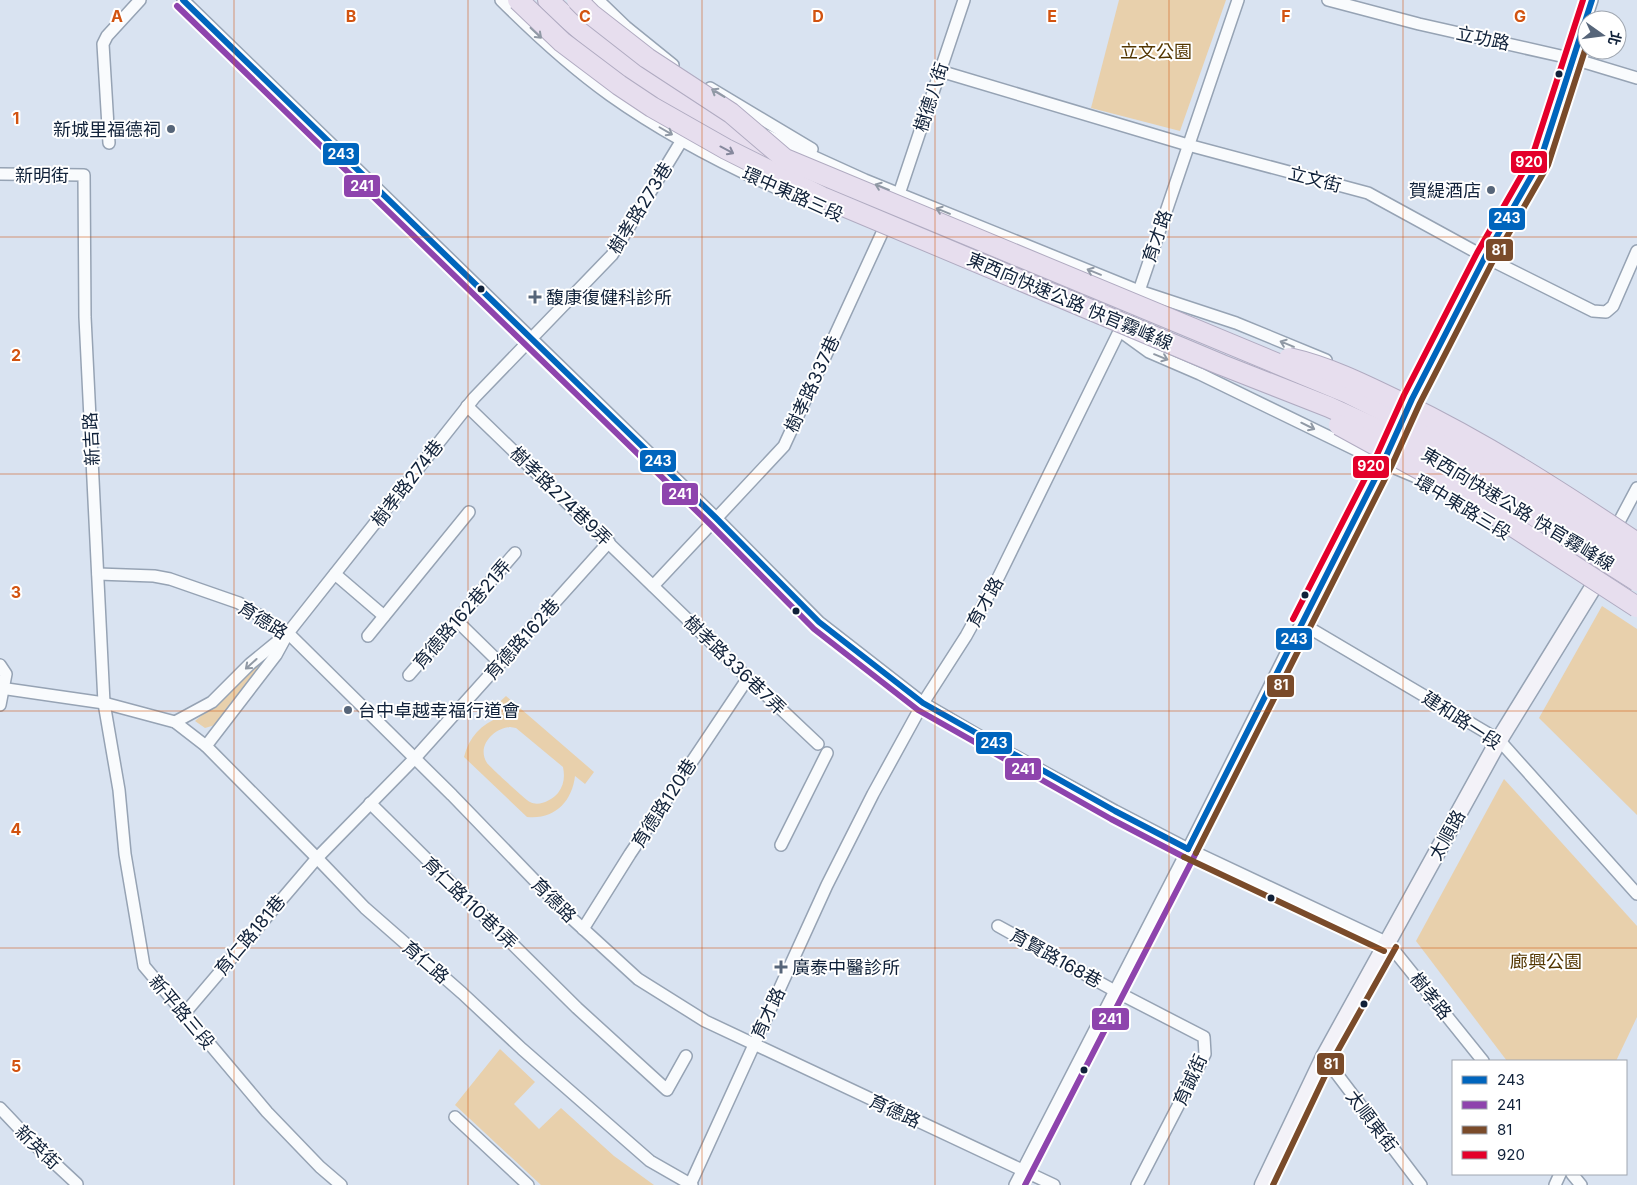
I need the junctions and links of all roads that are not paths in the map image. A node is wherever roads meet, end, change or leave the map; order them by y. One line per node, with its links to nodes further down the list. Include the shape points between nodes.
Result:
1 (140, 0): 17 (street, via 103,44)
2 (183, 0): 29 (street, 樹孝路)
3 (501, 0): 16 (street, 環中東路三段, one-way to 16, via 609,94)
4 (518, 0): 31 (highway, 東西向快速公路 快官霧峰線, one-way to 31, bridge, via 562,42 619,85 726,149 822,196)
5 (548, 0): 19 (highway, 東西向快速公路 快官霧峰線, bridge, via 576,27 634,71)
6 (569, 0): 22 (street, via 638,60 701,102)
7 (577, 0): 19 (highway, bridge, via 647,58 731,113)
8 (598, 0): 22 (street, one-way to 8, via 680,70)
9 (964, 0): 14 (street, 樹德八街)
10 (1238, 0): 18 (street, 育才路)
11 (1328, 0): 13 (street, 立功路)
12 (1592, 0): 13 (street)
13 (1574, 58): 15 (street, 立功路); 26 (street, via 1540,161)
14 (940, 71): 18 (street, 立文街); 23 (street, 樹德八街)
15 (1637, 78)
16 (682, 140): 24 (street, 環中東路三段, via 722,163); 29 (street, 樹孝路273巷, via 612,255)
17 (109, 144)
18 (1188, 145): 26 (street, 立文街, via 1368,193); 27 (street, 育才路)
19 (785, 159): 30 (highway, 東西向快速公路 快官霧峰線, bridge)
20 (0, 174): 21 (street, 新明街)
21 (84, 175): 48 (street, 新吉路, via 85,317)
22 (865, 180): 23 (street, one-way to 22)
23 (899, 194): 27 (street, one-way to 23)
24 (882, 232): 28 (street, 環中東路三段); 39 (street, 樹孝路337巷, via 784,446)
25 (1637, 251): 26 (street, 立文街, via 1613,306 1606,312 1593,311)
26 (1485, 257): 32 (street)
27 (1139, 290): 28 (street, 育才路); 32 (street, one-way to 27, via 1343,366 1236,323); 34 (street, via 1206,324)
28 (1120, 331): 35 (street, 環中東路三段, via 1326,411); 36 (street, 環中東路三段, one-way to 36, via 1149,352); 67 (street, 育才路, via 999,576 966,636)
29 (531, 338): 33 (street, 樹孝路274巷); 39 (street, 樹孝路)
30 (1232, 344): 43 (highway, bridge, via 1318,365 1400,402 1486,446); 46 (highway, 東西向快速公路 快官霧峰線, bridge, via 1348,393 1408,423 1481,463)
31 (1222, 365): 50 (highway, 東西向快速公路 快官霧峰線, bridge, via 1329,408 1467,473); 54 (highway, bridge, via 1454,488)
32 (1412, 399): 34 (street); 40 (street, via 1487,440)
33 (467, 406): 42 (street, 樹孝路274巷9弄); 49 (street, 樹孝路274巷)
34 (1406, 412): 35 (street); 40 (street)
35 (1392, 442): 36 (street); 47 (street, 環中東路三段, via 1460,478)
36 (1383, 463): 52 (street, 環中東路三段, via 1429,482); 58 (street)
37 (1637, 488): 40 (street, 太順路)
38 (469, 512): 55 (street)
39 (716, 518): 51 (street, 樹孝路337巷); 67 (street, 樹孝路, via 819,622)
40 (1616, 528): 41 (street); 44 (street); 47 (street, 太順路)
41 (1637, 534)
42 (609, 542): 51 (street, 樹孝路274巷9弄); 61 (street, 育德路162巷)
43 (1637, 543)
44 (1637, 550)
45 (515, 553): 57 (street, 育德路162巷21弄)
46 (1637, 564)
47 (1599, 571): 52 (street, 太順路); 53 (street, 環中東路三段)
48 (98, 574): 59 (street, 育德路, via 170,579 239,603); 66 (street, 新吉路)
49 (336, 574): 55 (street); 59 (street, 樹孝路274巷)
50 (1637, 581)
51 (653, 586): 64 (street, 樹孝路336巷7弄)
52 (1592, 590): 56 (street, 環中東路三段); 70 (street, 太順路)
53 (1637, 597)
54 (1637, 606)
55 (384, 616): 60 (street)
56 (1637, 616)
57 (456, 620): 61 (street); 63 (street, 育德路162巷21弄)
58 (1301, 623): 70 (street, 建和路一段); 77 (street)
59 (288, 633): 69 (street, one-way to 69, via 250,664 212,702); 72 (street, via 276,654); 74 (street, 育德路)
60 (368, 636)
61 (500, 664): 74 (street, 育德路162巷)
62 (0, 665): 65 (street, via 6,674)
63 (409, 675)
64 (748, 678): 71 (street, 樹孝路336巷7弄); 81 (street, 育德路120巷)
65 (2, 688): 66 (street); 68 (street)
66 (104, 703): 69 (street); 84 (street, 新平路三段, via 144,966)
67 (922, 703): 77 (street, 樹孝路); 85 (street, 育才路, via 827,885)
68 (0, 705)
69 (175, 722): 72 (street, 育仁路)
70 (1499, 740): 79 (street, 建和路一段); 82 (street, 太順路)
71 (818, 744)
72 (206, 746): 78 (street, 育仁路)
73 (827, 753): 76 (street)
74 (415, 758): 75 (street); 81 (street, 育德路)
75 (370, 803): 78 (street); 86 (street, 育仁路110巷1弄, via 571,1002 667,1090)
76 (782, 845)
77 (1188, 849): 82 (street, 樹孝路); 83 (street)
78 (317, 858): 84 (street, 育仁路181巷); 96 (street, 育仁路, via 365,908 595,1114 650,1161)
79 (1637, 894)
80 (998, 926): 83 (street, 育賢路168巷)
81 (583, 930): 85 (street, 育德路, via 638,979 705,1021)
82 (1388, 943): 87 (street, 太順路); 88 (street, 樹孝路)
83 (1114, 991): 91 (street); 99 (street, 育誠街, via 1204,1037 1205,1054)
84 (184, 1014): 94 (street, 新平路三段, via 267,1112)
85 (754, 1044): 91 (street, 育德路); 96 (street, 育才路)
86 (686, 1056)
87 (1324, 1058): 100 (street, 太順路); 101 (street, 太順東街)
88 (1482, 1060)
89 (0, 1108): 93 (street, 新英街)
90 (455, 1117): 95 (street)
91 (1023, 1171): 97 (street); 98 (street, 育德路)
92 (1573, 1175): 102 (street)
93 (77, 1184)
94 (341, 1185)
95 (528, 1185)
96 (691, 1185)
97 (1015, 1185)
98 (1054, 1185)
99 (1136, 1185)
100 (1263, 1185)
101 (1421, 1185)
102 (1581, 1185)

